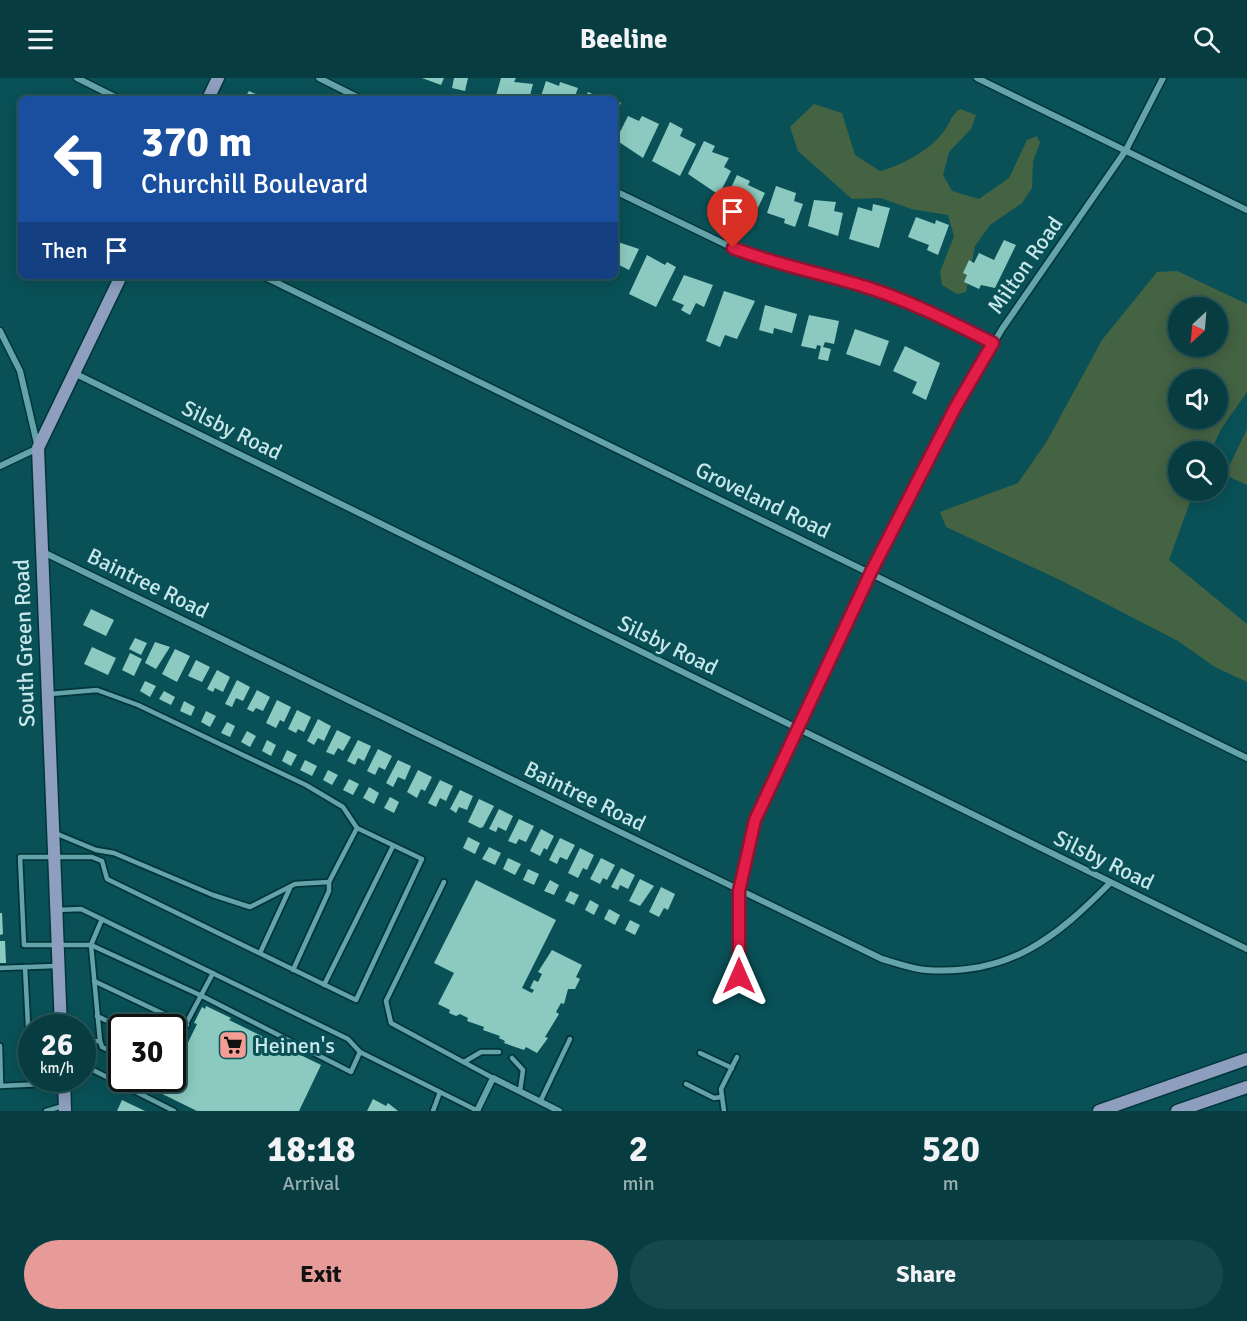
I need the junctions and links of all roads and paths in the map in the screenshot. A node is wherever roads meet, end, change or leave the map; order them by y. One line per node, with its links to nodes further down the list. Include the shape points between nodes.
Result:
1 (77, 78): 6 (street)
2 (218, 78): 7 (main road)
3 (319, 78): 8 (street)
4 (978, 78): 9 (street)
5 (1163, 78): 9 (street, Milton Road)
6 (113, 96)
7 (209, 96)
8 (355, 96)
9 (1126, 150): 11 (street); 15 (street, Milton Road)
10 (618, 192): 15 (street, via 733,248 905,301)
11 (1247, 210)
12 (120, 279): 16 (main road, South Green Road)
13 (268, 279): 20 (street, Groveland Road)
14 (0, 331): 17 (street, via 20,371)
15 (993, 343): 20 (street, Milton Road)
16 (74, 373): 17 (main road, South Green Road); 22 (street, Silsby Road)
17 (38, 448): 18 (street); 19 (main road, South Green Road)
18 (0, 466)
19 (42, 551): 21 (main road, South Green Road); 32 (street, Baintree Road)
20 (871, 572): 22 (street, Milton Road); 23 (street, Groveland Road)
21 (47, 694): 24 (lane, via 97,690 138,705 306,785 343,807); 25 (main road, South Green Road)
22 (796, 728): 30 (street, Silsby Road); 32 (street, Milton Road, via 755,820)
23 (1247, 758)
24 (357, 828): 26 (lane); 28 (lane)
25 (53, 832): 27 (main road, South Green Road); 31 (lane, via 250,907)
26 (393, 846): 46 (lane); 46 (lane, via 422,859 356,1000)
27 (53, 857): 33 (main road, South Green Road); 36 (lane, via 20,857 24,945); 38 (lane, via 92,857 102,861 107,879)
28 (329, 882): 31 (lane); 42 (lane, via 329,891)
29 (444, 882): 64 (lane, via 386,1001 391,1023)
30 (1110, 883): 32 (street, Baintree Road, via 1069,924 1015,959 969,968 926,970 882,959); 37 (street, Silsby Road)
31 (290, 887): 38 (lane)
32 (739, 891): 44 (street, Milton Road)
33 (56, 910): 34 (lane, via 81,909); 36 (main road, South Green Road)
34 (102, 919): 35 (lane); 43 (lane)
35 (91, 945): 36 (lane); 45 (lane); 47 (lane)
36 (58, 946): 39 (main road, South Green Road)
37 (1247, 949)
38 (260, 953): 42 (lane)
39 (59, 966): 40 (lane); 49 (main road, South Green Road)
40 (25, 967): 41 (lane); 48 (lane)
41 (0, 968)
42 (293, 970): 46 (lane)
43 (213, 973): 47 (lane); 58 (lane, via 348,1039)
44 (739, 976)
45 (94, 981): 50 (lane); 52 (lane)
46 (324, 985)
47 (202, 996): 52 (lane); 58 (lane, via 351,1072)
48 (27, 1014)
49 (61, 1014)
50 (97, 1016): 51 (lane); 55 (lane)
51 (108, 1021)
52 (187, 1025)
53 (570, 1040): 76 (lane)
54 (96, 1041): 55 (lane)
55 (100, 1041): 57 (lane)
56 (0, 1047): 70 (lane)
57 (108, 1050)
58 (360, 1052): 74 (lane)
59 (499, 1052): 64 (lane, via 481,1052)
60 (700, 1053): 65 (lane)
61 (737, 1057): 65 (lane)
62 (513, 1058): 72 (lane, via 523,1070)
63 (1247, 1059): 84 (main road)
64 (465, 1062): 67 (lane)
65 (732, 1068): 75 (lane, via 721,1089)
66 (96, 1072): 79 (lane)
67 (493, 1078): 72 (street); 81 (street)
68 (686, 1084): 75 (lane, via 714,1098)
69 (18, 1085): 70 (lane)
70 (1, 1086)
71 (1247, 1087): 85 (main road)
72 (520, 1091): 76 (street)
73 (64, 1092): 77 (main road)
74 (440, 1092): 80 (lane); 81 (lane)
75 (722, 1097): 83 (lane)
76 (540, 1101): 82 (street)
77 (65, 1108): 78 (lane)
78 (46, 1111)
79 (174, 1111)
80 (434, 1111)
81 (478, 1111)
82 (559, 1111)
83 (724, 1111)
84 (1099, 1111)
85 (1177, 1111)

